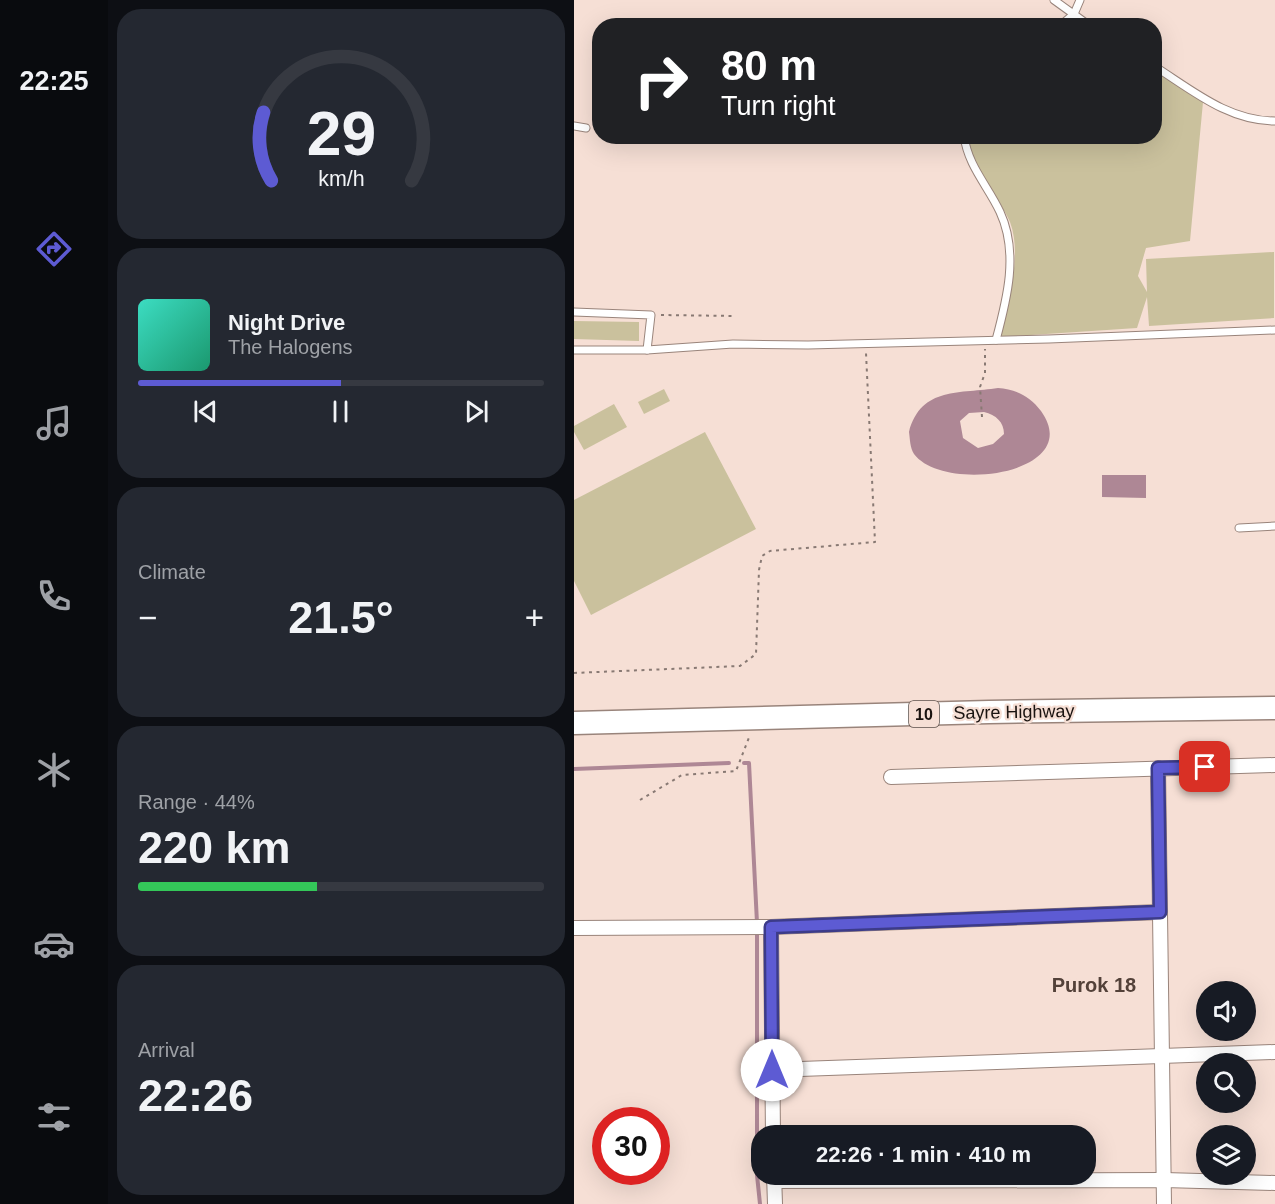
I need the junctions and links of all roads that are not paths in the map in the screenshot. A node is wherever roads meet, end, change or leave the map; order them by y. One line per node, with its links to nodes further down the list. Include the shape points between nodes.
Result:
1 (1054, 0): 3 (lane)
2 (1080, 0): 3 (lane)
3 (1074, 14): 4 (lane); 5 (lane)
4 (1069, 18)
5 (1079, 18)
6 (1162, 71): 7 (lane, via 1221,109)
7 (1274, 121)
8 (574, 126): 9 (lane)
9 (586, 128)
10 (966, 144): 13 (lane, via 969,160 1006,228 1010,254 1008,297)
11 (574, 312): 15 (lane, via 651,315)
12 (1274, 330): 13 (lane)
13 (996, 340): 15 (lane, via 733,344)
14 (574, 350): 15 (lane)
15 (647, 350)
16 (1274, 526): 17 (lane)
17 (1239, 528)
18 (1274, 708): 19 (highway, Sayre Highway / 10)
19 (574, 723)
20 (1274, 765): 21 (street)
21 (1158, 768): 22 (street); 23 (street)
22 (890, 777)
23 (1160, 912): 24 (street); 27 (street)
24 (771, 927): 25 (street); 28 (street)
25 (574, 928)
26 (1274, 1052): 27 (street)
27 (1162, 1056): 28 (street); 31 (street)
28 (772, 1070): 29 (street)
29 (773, 1125)
30 (1096, 1180): 31 (street)
31 (1164, 1180): 32 (street); 35 (street)
32 (1274, 1183)
33 (774, 1185): 34 (street)
34 (775, 1204)
35 (1164, 1204)

